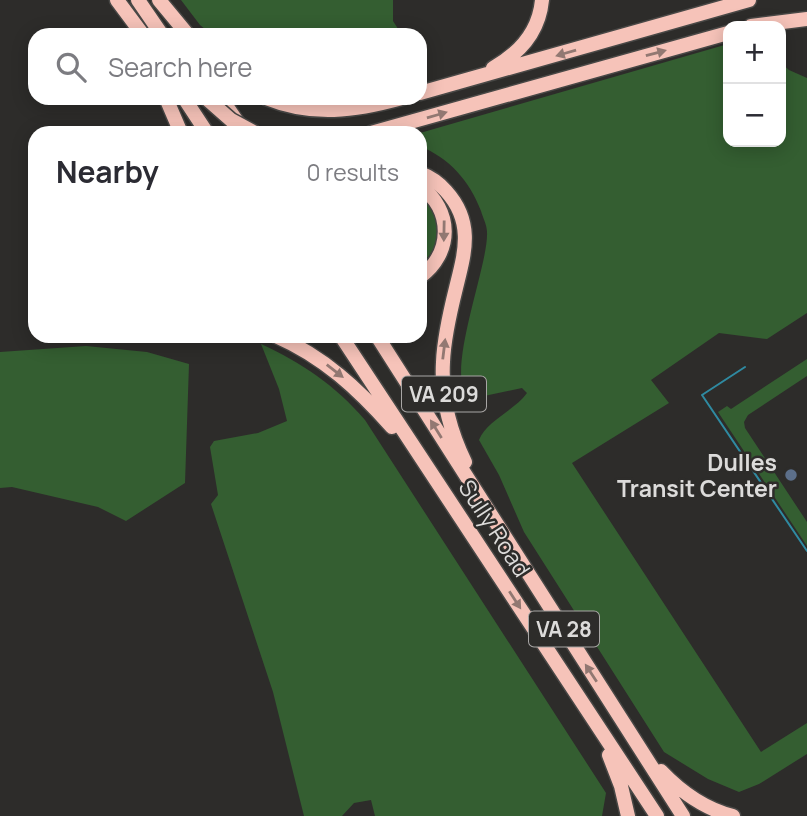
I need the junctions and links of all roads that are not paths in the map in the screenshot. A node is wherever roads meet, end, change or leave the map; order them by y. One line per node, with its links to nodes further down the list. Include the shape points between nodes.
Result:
1 (117, 0): 8 (highway)
2 (138, 0): 9 (highway)
3 (158, 0): 10 (highway); 11 (highway)
4 (542, 0): 13 (highway, via 535,28 520,48 497,66)
5 (749, 0): 13 (highway, one-way to 13)
6 (807, 19): 7 (highway)
7 (786, 22)
8 (138, 28)
9 (157, 28)
10 (176, 28)
11 (182, 28)
12 (723, 34): 25 (highway, one-way to 12)
13 (456, 83): 14 (highway)
14 (427, 91)
15 (169, 105): 21 (highway)
16 (189, 105): 22 (highway)
17 (214, 105): 24 (highway, bridge)
18 (226, 105): 23 (highway)
19 (289, 105): 20 (highway, via 331,112)
20 (376, 105)
21 (178, 126)
22 (203, 126)
23 (239, 126)
24 (242, 126)
25 (396, 126)
26 (427, 177): 33 (highway, VA 209, one-way to 26, via 463,458 444,392 445,343 466,251 466,228 442,186)
27 (427, 194): 28 (highway, one-way to 28, via 440,208 446,231 438,259)
28 (427, 270)
29 (289, 343): 32 (highway, one-way to 32, via 350,383)
30 (346, 343): 32 (highway, Sully Road / VA 28)
31 (381, 343): 33 (highway, Sully Road / VA 28, one-way to 31)
32 (428, 468): 34 (highway, Sully Road / VA 28, one-way to 34)
33 (499, 528): 35 (highway, Sully Road / VA 28, one-way to 33)
34 (590, 716): 36 (highway, via 615,771); 37 (highway, Sully Road / VA 28)
35 (628, 730): 38 (highway, Sully Road / VA 28); 39 (highway, via 682,790)
36 (628, 816)
37 (657, 816)
38 (683, 816)
39 (733, 816)

